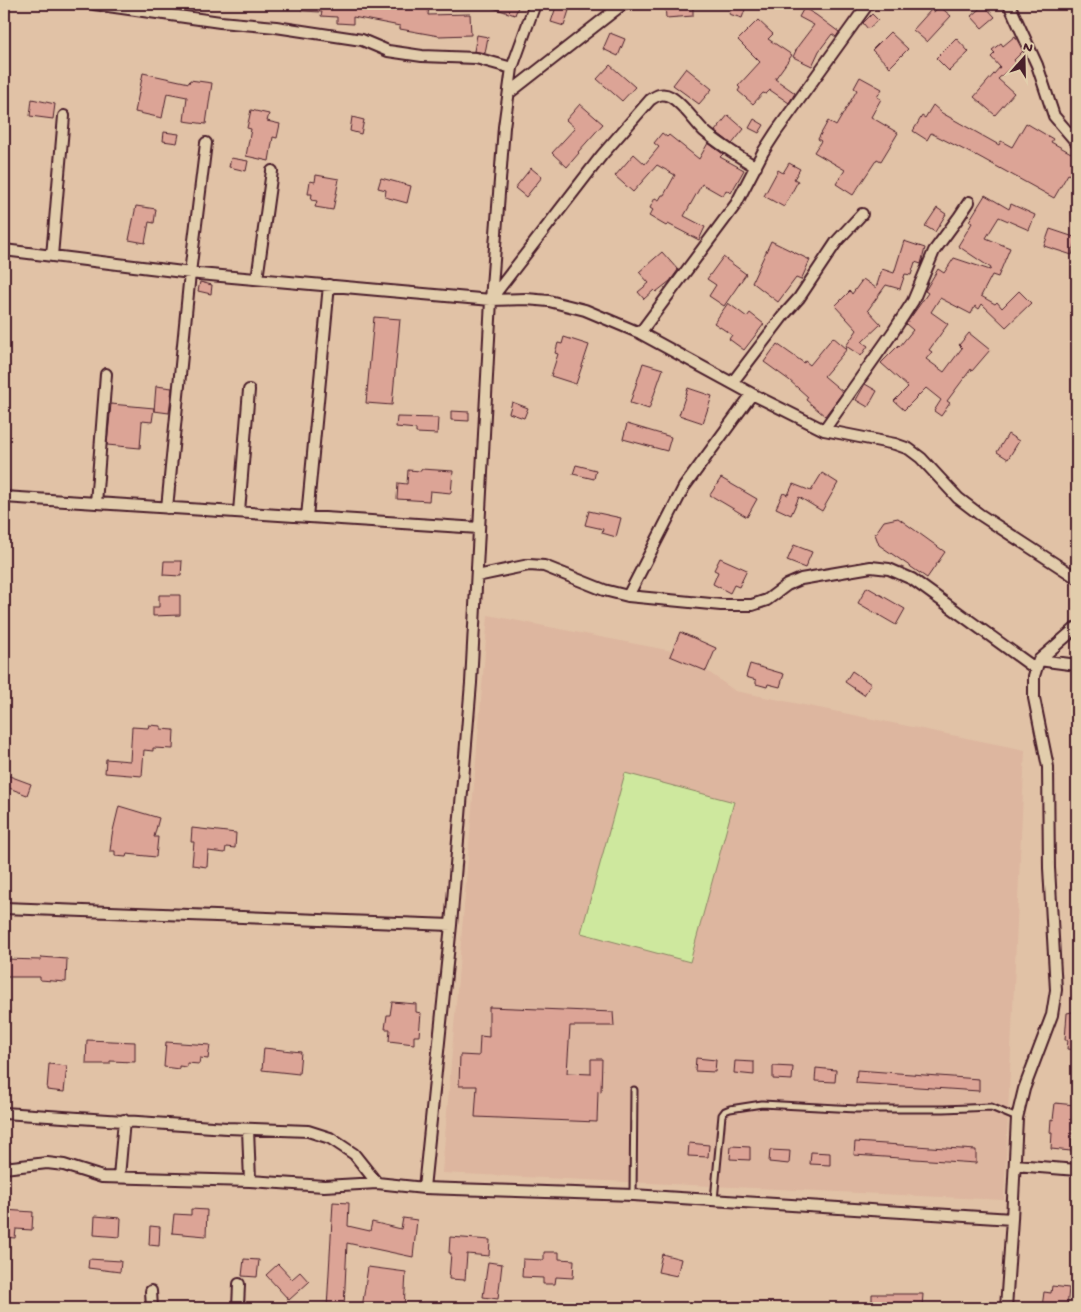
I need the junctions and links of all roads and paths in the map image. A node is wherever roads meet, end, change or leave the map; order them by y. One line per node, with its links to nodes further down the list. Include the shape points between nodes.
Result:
1 (94, 4): 6 (street, via 362,40 388,50 422,56 476,58)
2 (535, 4): 6 (street)
3 (623, 4): 7 (street)
4 (868, 4): 11 (street, via 776,132)
5 (1009, 4): 10 (street, via 1037,65 1054,116)
6 (512, 68): 7 (street)
7 (509, 93): 20 (street)
8 (64, 116): 16 (street)
9 (206, 143): 17 (street)
10 (1077, 143)
11 (756, 167): 20 (street, via 706,132 671,97 657,94 602,155); 21 (street, via 736,204)
12 (272, 171): 18 (street)
13 (968, 202): 26 (street, via 934,251 913,301)
14 (862, 214): 23 (street, via 837,241 799,298)
15 (4, 250): 16 (street)
16 (52, 256): 17 (street)
17 (190, 273): 18 (street); 29 (street)
18 (257, 279): 19 (street)
19 (329, 286): 20 (street); 31 (street)
20 (491, 300): 21 (street, via 550,301 585,310); 32 (street)
21 (640, 334): 23 (street)
22 (106, 374): 28 (street)
23 (732, 383): 25 (street)
24 (249, 390): 30 (street)
25 (752, 394): 26 (street); 35 (street, via 684,487)
26 (824, 430): 34 (street, via 909,449 958,498)
27 (4, 497): 28 (street)
28 (96, 503): 29 (street)
29 (167, 508): 30 (street)
30 (239, 512): 31 (street)
31 (307, 517): 32 (street)
32 (479, 528): 33 (street)
33 (477, 576): 35 (street, via 529,565 544,566); 40 (street)
34 (1077, 578)
35 (628, 596): 37 (street, via 752,605 801,579 871,566 889,569 912,579)
36 (1077, 627): 37 (street)
37 (1038, 664): 38 (street); 43 (street, via 1034,676 1034,698 1048,767 1049,868 1056,990 1052,1016 1024,1089)
38 (1077, 664)
39 (4, 908): 40 (street)
40 (451, 925): 52 (street)
41 (634, 1090): 53 (lane)
42 (4, 1113): 44 (street)
43 (1017, 1118): 46 (street); 54 (lane, via 991,1107 856,1109 762,1104 730,1109 722,1115)
44 (124, 1120): 45 (street); 49 (street)
45 (248, 1129): 50 (street); 51 (street, via 308,1131 330,1138 354,1154)
46 (1015, 1165): 48 (street); 55 (street)
47 (4, 1168): 49 (street, via 47,1162)
48 (1077, 1170)
49 (119, 1177): 50 (street)
50 (250, 1182): 51 (street, via 324,1186)
51 (377, 1183): 52 (street)
52 (424, 1188): 53 (street)
53 (633, 1195): 54 (street)
54 (714, 1200): 55 (street)
55 (1012, 1219): 60 (street)
56 (239, 1284): 59 (street)
57 (151, 1291): 58 (street)
58 (152, 1308)
59 (238, 1308)
60 (1006, 1308)

